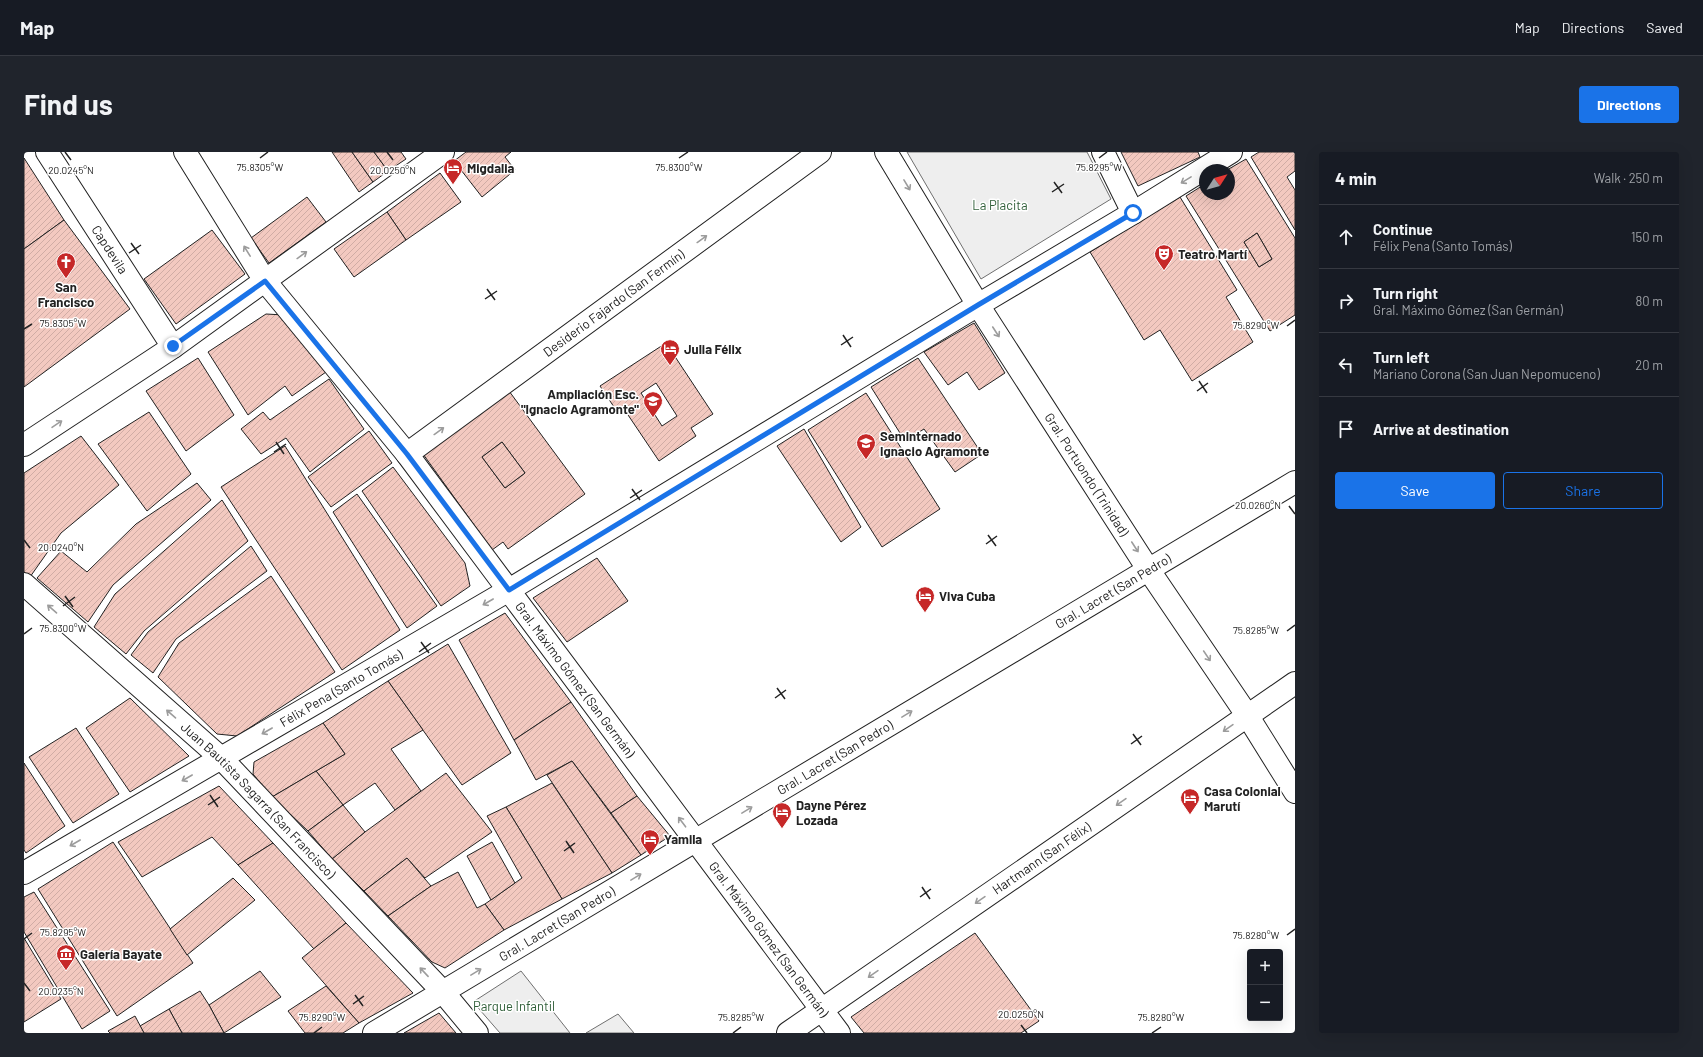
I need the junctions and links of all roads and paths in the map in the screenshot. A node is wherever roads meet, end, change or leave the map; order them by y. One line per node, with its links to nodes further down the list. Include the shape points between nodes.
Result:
1 (47, 152): 11 (street, Capdevila)
2 (185, 152): 9 (street, Gral. Máximo Gómez (San Germán), one-way to 2)
3 (443, 152): 9 (street, one-way to 3)
4 (820, 152): 13 (street, Desiderio Fajardo (San Fermín), one-way to 4)
5 (886, 152): 10 (street, Gral. Portuondo (Trinidad), one-way to 10)
6 (1103, 152): 8 (street)
7 (1231, 152): 8 (street, Félix Pena (Santo Tomás), one-way to 8)
8 (1133, 213): 10 (street, Félix Pena (Santo Tomás))
9 (265, 281): 11 (street); 13 (street, Gral. Máximo Gómez (San Germán))
10 (978, 305): 15 (street, Gral. Portuondo (Trinidad), one-way to 15); 17 (street, Félix Pena (Santo Tomás))
11 (173, 346): 12 (street, one-way to 11)
12 (24, 445)
13 (407, 454): 17 (street, Gral. Máximo Gómez (San Germán))
14 (1295, 482): 15 (street, Gral. Lacret (San Pedro))
15 (1148, 569): 19 (street, Gral. Portuondo (Trinidad), one-way to 19); 22 (street, Gral. Lacret (San Pedro), one-way to 15)
16 (24, 584): 20 (street, Juan Bautista Sagarra (San Francisco), one-way to 16)
17 (509, 590): 20 (street, Félix Pena (Santo Tomás), one-way to 20); 22 (street, Gral. Máximo Gómez (San Germán), one-way to 17)
18 (1295, 683): 19 (street, Hartmann (San Félix))
19 (1247, 715): 21 (street, Gral. Portuondo (Trinidad)); 25 (street, Hartmann (San Félix), one-way to 25)
20 (221, 758): 23 (street, Félix Pena (Santo Tomás), one-way to 23); 24 (street, Juan Bautista Sagarra (San Francisco), one-way to 20)
21 (1295, 792)
22 (696, 841): 24 (street, Gral. Lacret (San Pedro), one-way to 22); 25 (street, Gral. Máximo Gómez (San Germán))
23 (24, 873)
24 (443, 992): 26 (street, Gral. Lacret (San Pedro)); 27 (street, Juan Bautista Sagarra (San Francisco))
25 (821, 1010): 28 (street, Hartmann (San Félix)); 29 (street, Gral. Máximo Gómez (San Germán))
26 (374, 1033)
27 (477, 1033)
28 (788, 1033)
29 (839, 1033)

